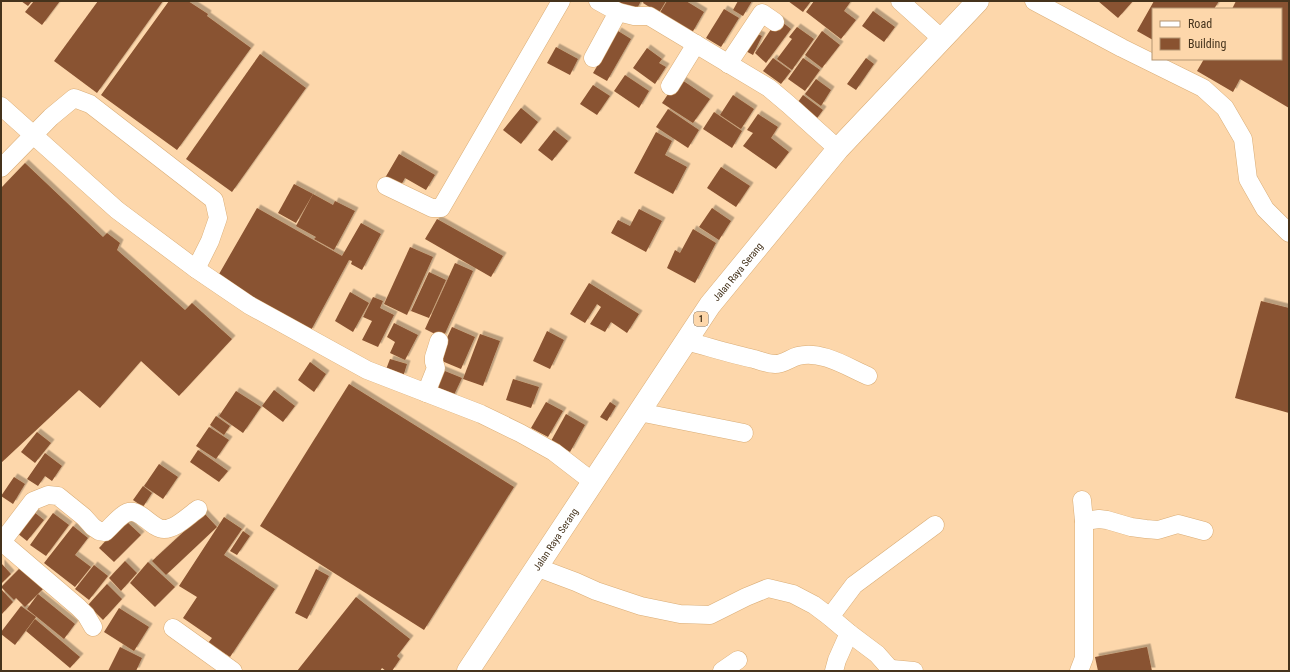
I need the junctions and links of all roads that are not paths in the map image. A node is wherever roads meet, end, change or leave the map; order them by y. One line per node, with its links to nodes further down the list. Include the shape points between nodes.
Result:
1 (561, 1): 17 (street, via 441,208 432,208)
2 (598, 1): 6 (street)
3 (900, 1): 8 (street)
4 (978, 1): 8 (highway, Jalan Raya Serang / 1)
5 (1034, 1): 18 (street, via 1204,88 1225,108 1243,139 1248,180 1265,209)
6 (618, 12): 9 (street, via 649,16); 10 (street)
7 (775, 22): 11 (street, via 762,13)
8 (942, 39): 15 (highway, Jalan Raya Serang / 1)
9 (696, 44): 11 (street); 12 (street)
10 (593, 58)
11 (728, 64): 15 (street, via 768,88)
12 (670, 86)
13 (1, 106): 14 (street)
14 (34, 134): 16 (street); 19 (street, via 117,210); 19 (street, via 51,116 74,98 90,104 214,200 218,218)
15 (838, 149): 21 (highway, Jalan Raya Serang / 1, via 710,305)
16 (1, 168)
17 (386, 186)
18 (1289, 233)
19 (196, 269): 23 (street, via 249,304 361,367)
20 (440, 341): 23 (street, via 434,357 436,368)
21 (686, 341): 22 (street, via 775,364 798,356 821,357); 24 (highway, Jalan Raya Serang / 1)
22 (868, 376)
23 (426, 394): 26 (street, via 481,414 520,433 554,452)
24 (639, 412): 25 (street); 26 (highway, Jalan Raya Serang / 1)
25 (744, 433)
26 (593, 482): 33 (highway, Jalan Raya Serang / 1)
27 (1082, 500): 29 (street)
28 (198, 509): 32 (street, via 170,528 162,529 132,512 124,514 105,532 93,526 58,496 48,495 33,501)
29 (1084, 521): 31 (street, via 1107,520 1146,530 1158,530 1178,524); 45 (street, via 1084,658)
30 (934, 525): 34 (street, via 854,585)
31 (1204, 531)
32 (1, 542): 35 (street, via 78,607)
33 (536, 567): 34 (street, via 641,606 680,614 710,614 768,588 793,594); 41 (highway, Jalan Raya Serang / 1)
34 (830, 617): 37 (street)
35 (93, 627)
36 (173, 628): 40 (street)
37 (849, 633): 39 (street, via 877,654); 43 (street)
38 (738, 660): 42 (street)
39 (892, 670): 44 (street)
40 (233, 671)
41 (468, 671)
42 (722, 671)
43 (834, 671)
44 (914, 671)
45 (1079, 671)

